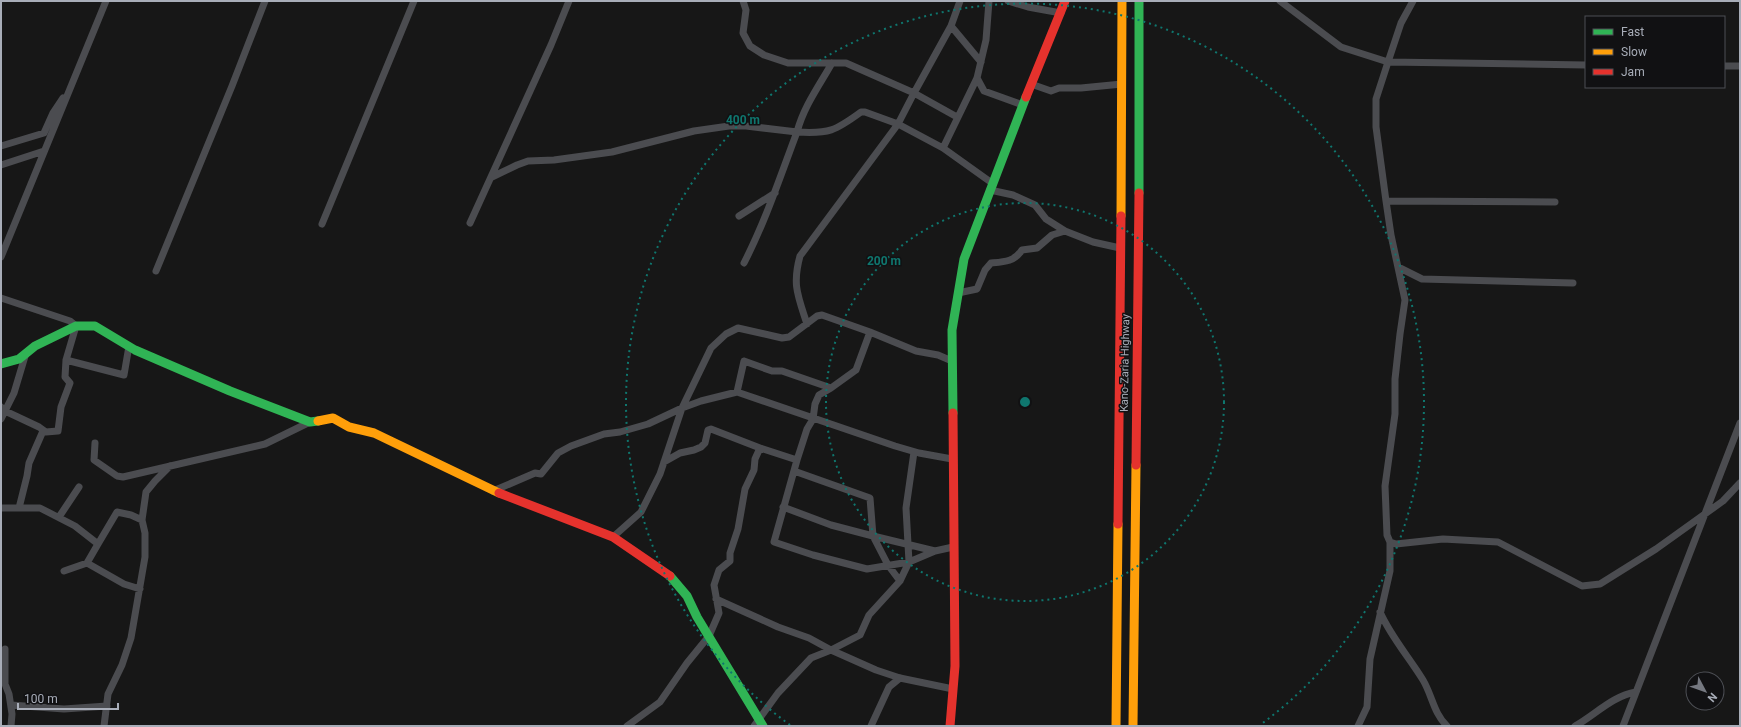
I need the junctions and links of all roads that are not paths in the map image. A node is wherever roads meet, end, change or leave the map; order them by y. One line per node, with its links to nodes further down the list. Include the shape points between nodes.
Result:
1 (106, 1): 23 (street)
2 (265, 1): 50 (street)
3 (414, 1): 42 (street)
4 (569, 1): 35 (street, via 552,45)
5 (743, 1): 18 (street, via 746,10 743,33 750,46 764,55 788,63)
6 (960, 1): 15 (street)
7 (989, 1): 16 (street, via 986,40)
8 (1008, 1): 14 (street)
9 (1065, 1): 14 (main road)
10 (1122, 1): 25 (main road, Kano-Zaria Highway)
11 (1139, 1): 119 (main road, Kano-Zaria Highway)
12 (1280, 1): 17 (street, via 1341,47)
13 (1413, 1): 17 (street, via 1400,23)
14 (1061, 13): 24 (main road)
15 (951, 26): 16 (street); 26 (street)
16 (981, 62): 22 (street)
17 (1388, 62): 19 (street); 38 (street, via 1376,99 1376,127)
18 (832, 63): 26 (street, via 846,63); 30 (street, via 808,102)
19 (1585, 64)
20 (1725, 66): 21 (street)
21 (1740, 66)
22 (977, 78): 27 (street, via 984,92); 28 (street)
23 (72, 84): 31 (street, via 53,112 44,133); 33 (street)
24 (1031, 84): 25 (street, via 1052,91 1059,88); 27 (main road)
25 (1122, 84): 46 (main road, Kano-Zaria Highway)
26 (914, 93): 28 (street); 29 (street)
27 (1023, 105): 36 (main road)
28 (958, 117): 32 (street)
29 (898, 124): 30 (street, via 861,112 835,130 818,133); 32 (street); 54 (street, via 800,256 796,288)
30 (797, 132): 35 (street, via 746,126 694,131 612,152 528,161); 37 (street)
31 (1, 146)
32 (943, 148): 36 (street)
33 (44, 151): 34 (street); 45 (street)
34 (1, 165)
35 (492, 177): 41 (street)
36 (991, 187): 43 (street, via 1035,205 1046,219); 52 (main road, via 964,259)
37 (775, 193): 40 (street); 48 (street, via 768,214)
38 (1386, 201): 39 (street); 49 (street)
39 (1555, 202)
40 (739, 216)
41 (470, 223)
42 (322, 224)
43 (1065, 232): 46 (street); 52 (street, via 1052,235 1038,248 1022,250 1017,258 1008,262 991,263 977,289)
44 (1, 236): 45 (street)
45 (7, 243): 47 (street)
46 (1120, 248): 118 (main road, Kano-Zaria Highway)
47 (1, 257)
48 (744, 263)
49 (1398, 267): 51 (street, via 1422,279); 90 (street, via 1405,300 1395,379 1395,414 1385,486 1387,535)
50 (156, 272)
51 (1573, 283)
52 (958, 293): 60 (main road, via 952,330)
53 (1, 298): 55 (street, via 70,320)
54 (807, 324): 56 (street, via 822,315); 64 (street, via 789,337 782,338 738,328 726,334 710,348)
55 (76, 326): 57 (main road, via 95,326); 58 (main road); 59 (street)
56 (870, 332): 60 (street, via 916,351 938,355); 62 (street, via 856,370)
57 (129, 346): 59 (street, via 124,375); 68 (main road, via 230,391)
58 (26, 353): 61 (main road, via 18,359); 65 (street, via 14,393)
59 (66, 360): 70 (street, via 65,377 70,383 61,407 58,431)
60 (952, 361): 74 (main road)
61 (1, 364)
62 (831, 388): 63 (street, via 744,361); 67 (street, via 819,395)
63 (737, 392): 64 (street); 67 (street)
64 (682, 408): 76 (street); 81 (street, via 648,424 604,434 571,446 558,453 541,474 535,473)
65 (3, 409): 66 (street); 70 (street)
66 (1, 419)
67 (813, 419): 73 (street); 75 (street)
68 (310, 422): 77 (street, via 265,444); 81 (main road, via 334,418 349,427 374,433)
69 (1740, 423): 85 (street)
70 (43, 431): 84 (street, via 29,463)
71 (95, 443): 77 (street, via 94,460 117,476 123,477)
72 (760, 448): 75 (street); 76 (street, via 711,429 708,430 705,443 701,447 680,453); 101 (street, via 745,489 730,561 720,570 714,585)
73 (914, 452): 74 (street); 92 (street, via 906,508)
74 (952, 459): 93 (main road)
75 (797, 460): 78 (street)
76 (664, 462): 89 (street, via 641,512)
77 (170, 466): 87 (street, via 146,492)
78 (794, 471): 82 (street); 88 (street, via 870,498)
79 (1740, 483): 85 (street, via 1723,501)
80 (79, 487): 86 (street)
81 (493, 491): 89 (main road)
82 (783, 507): 88 (street, via 831,525); 97 (street, via 774,542 867,569)
83 (1, 508): 84 (street)
84 (19, 508): 86 (street, via 40,508)
85 (1704, 515): 90 (street, via 1600,584 1582,586 1498,542 1443,539 1396,544); 109 (street)
86 (59, 517): 91 (street)
87 (142, 520): 91 (street, via 117,512); 100 (street, via 145,557)
88 (873, 536): 92 (street); 97 (street)
89 (613, 537): 103 (main road, via 671,577 687,596)
90 (1390, 542): 102 (street, via 1390,571)
91 (98, 544): 96 (street)
92 (907, 544): 94 (street); 95 (street)
93 (953, 547): 94 (street); 108 (main road)
94 (935, 551): 95 (street)
95 (909, 562): 97 (street); 99 (street)
96 (87, 563): 98 (street); 100 (street, via 124,584)
97 (888, 565): 99 (street)
98 (64, 571)
99 (900, 581): 105 (street, via 869,615 860,635)
100 (140, 589): 111 (street, via 131,638 108,694)
101 (716, 599): 103 (street, via 719,613); 105 (street, via 809,638)
102 (1380, 612): 120 (street, via 1370,659 1367,707); 121 (street, via 1385,624 1424,681 1440,719)
103 (709, 636): 112 (main road); 115 (street, via 660,702)
104 (5, 649): 107 (street)
105 (831, 650): 106 (street); 112 (street, via 811,658 778,693)
106 (900, 678): 108 (street); 116 (street, via 889,687)
107 (4, 688): 110 (street)
108 (953, 689): 117 (main road)
109 (1636, 692): 122 (street, via 1611,702); 123 (street)
110 (11, 705): 111 (street, via 64,709); 113 (street)
111 (107, 706): 114 (street)
112 (759, 724)
113 (11, 726)
114 (104, 726)
115 (626, 726)
116 (871, 726)
117 (950, 726)
118 (1116, 726)
119 (1133, 726)
120 (1358, 726)
121 (1448, 726)
122 (1575, 726)
123 (1623, 726)

